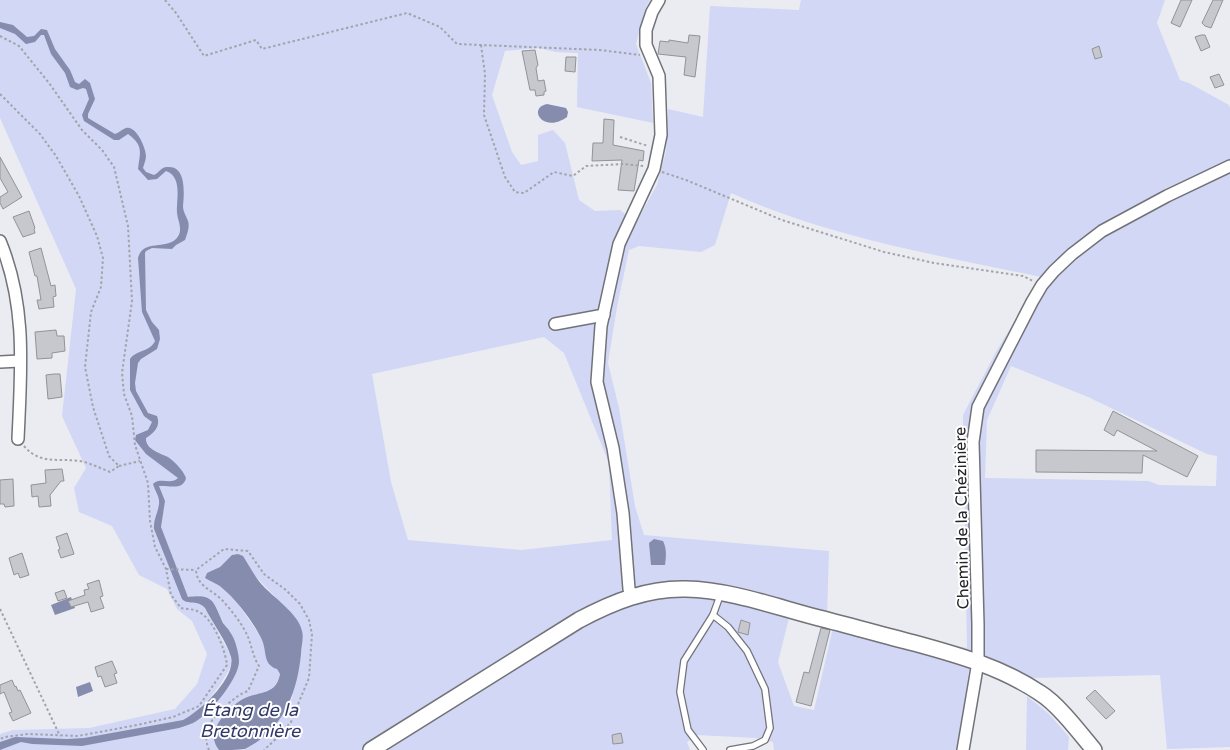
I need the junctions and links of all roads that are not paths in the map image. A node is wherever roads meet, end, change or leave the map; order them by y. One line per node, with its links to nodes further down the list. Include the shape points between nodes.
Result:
1 (659, 0): 4 (street, via 646,30 646,45 659,76 658,148 654,169 619,244)
2 (1230, 166): 12 (street, Chemin de la Chézinière, via 1102,231 1072,254 1042,284 989,384 978,406 973,442)
3 (0, 241): 6 (street, via 15,289 21,326)
4 (604, 315): 5 (street); 10 (street, via 597,382 613,448)
5 (555, 324)
6 (20, 361): 7 (street); 8 (street)
7 (0, 362)
8 (18, 438)
9 (720, 593): 10 (street, via 687,589); 11 (lane); 12 (street)
10 (632, 596): 13 (street, via 579,620)
11 (713, 615): 14 (lane, via 684,662 680,692 688,730); 15 (lane, via 728,627 746,651 765,689 769,718 766,740)
12 (978, 662): 16 (street, Chemin de la Chézinière); 17 (street, via 1006,673 1042,694)
13 (371, 750)
14 (703, 750)
15 (730, 750)
16 (963, 750)
17 (1094, 750)

